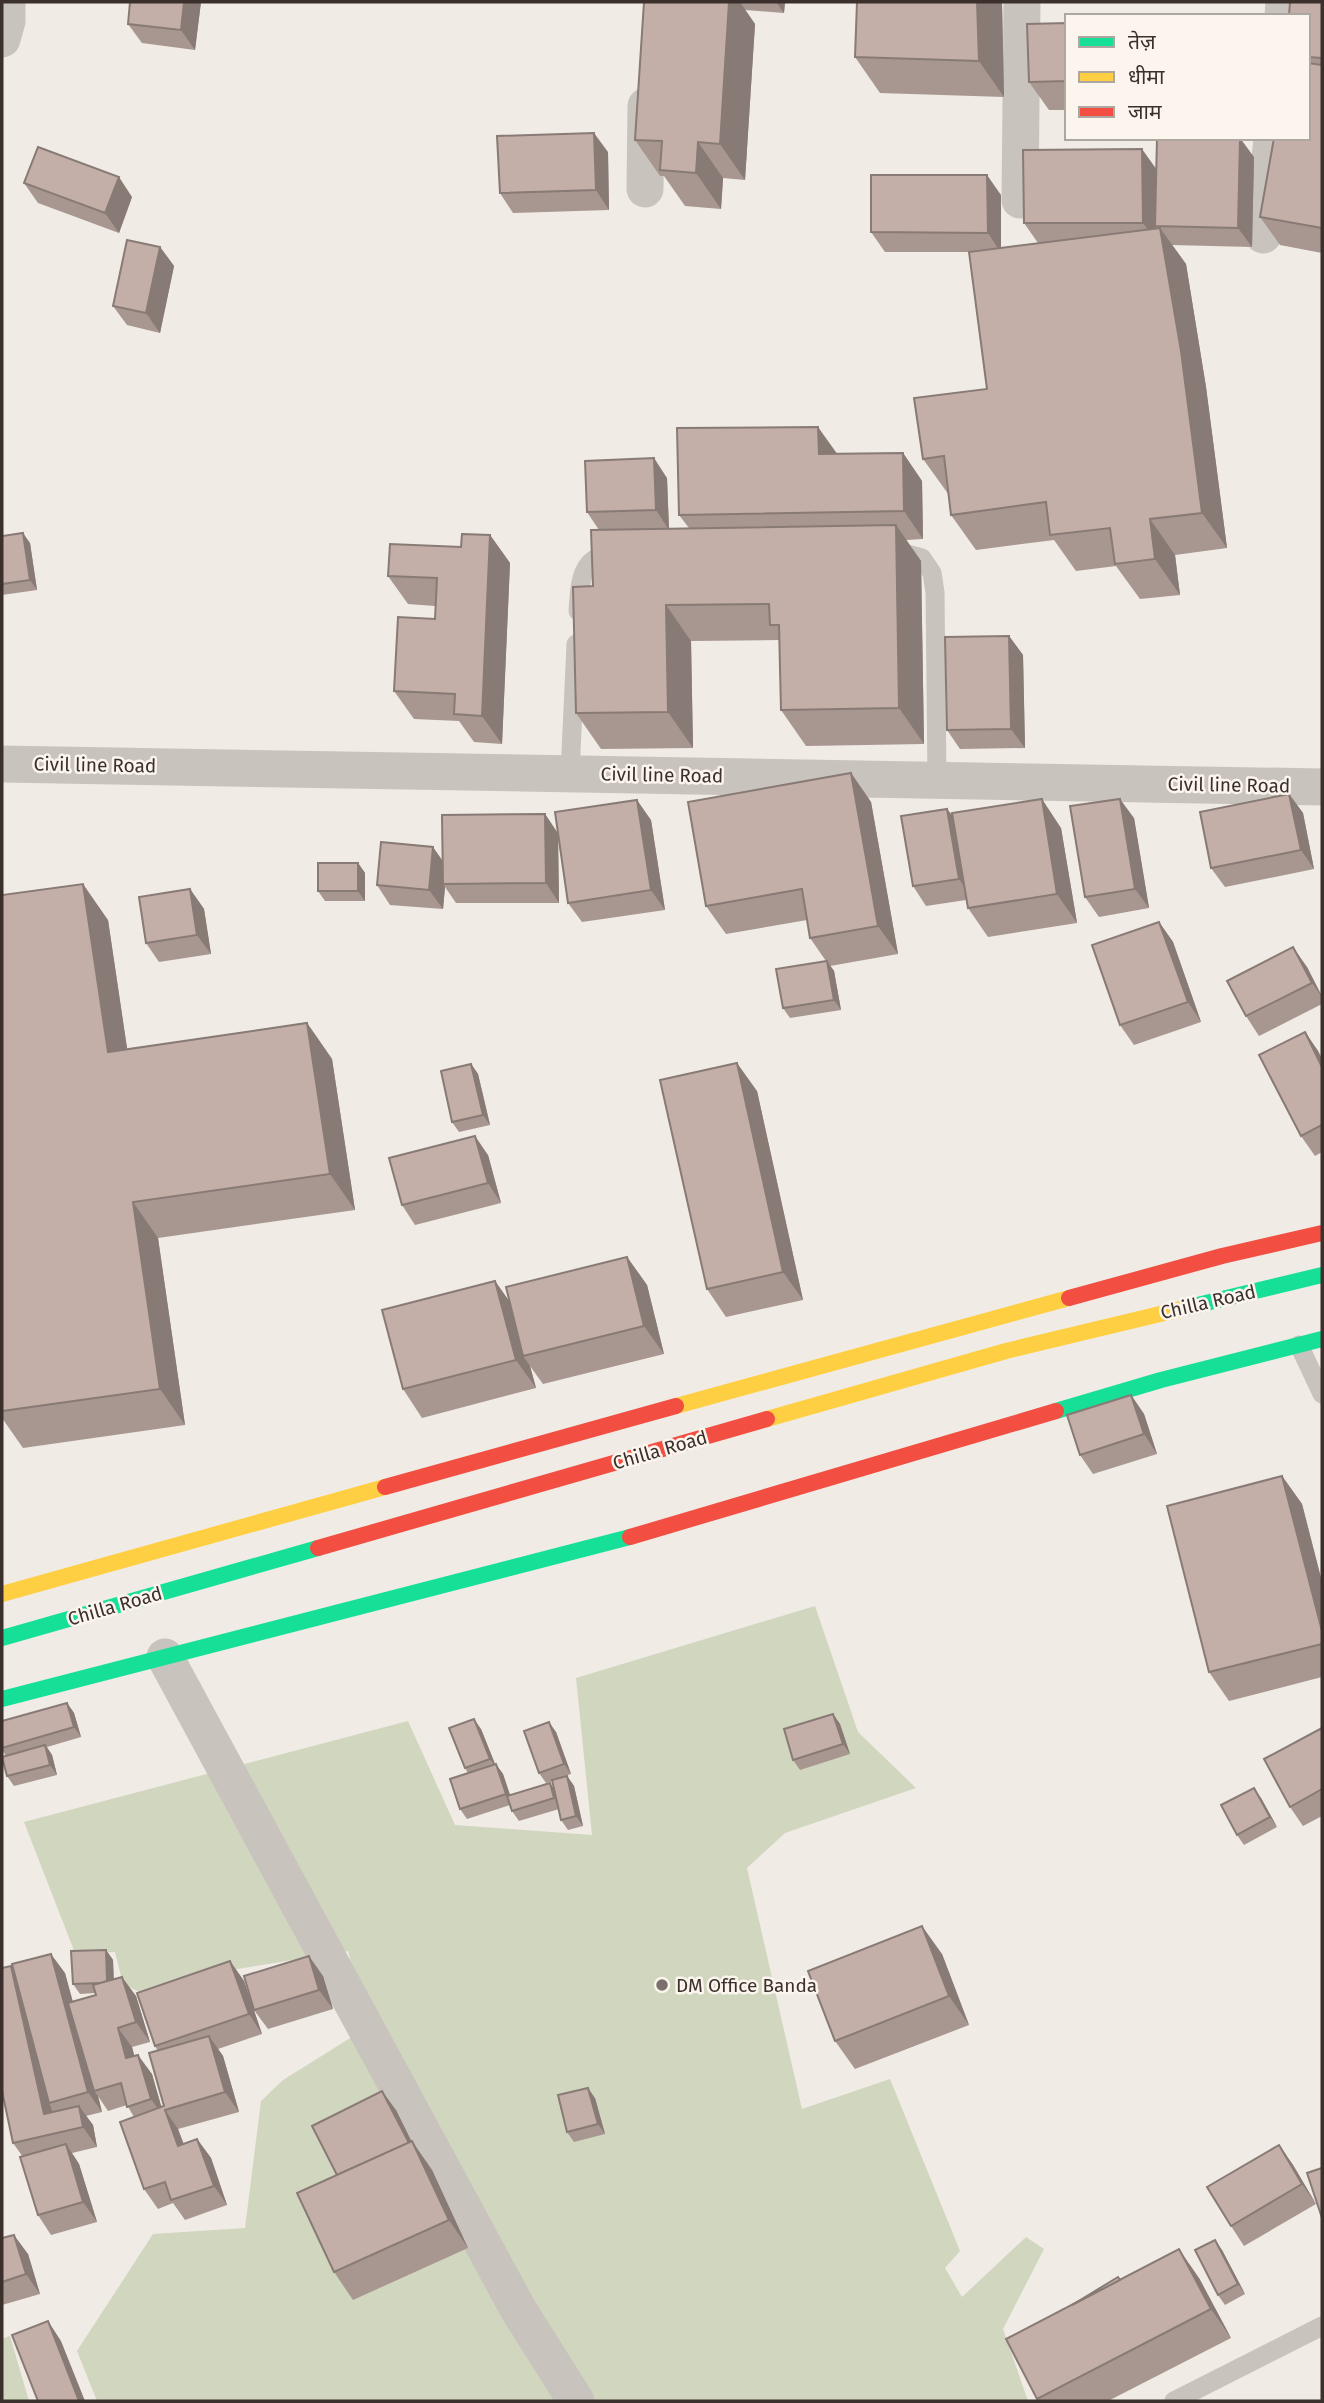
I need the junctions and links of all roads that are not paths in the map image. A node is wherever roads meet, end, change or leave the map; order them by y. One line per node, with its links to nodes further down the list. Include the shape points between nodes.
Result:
1 (7, 2): 3 (street)
2 (1033, 24): 7 (street)
3 (2, 38)
4 (646, 72): 6 (street)
5 (1272, 140): 8 (street)
6 (645, 189)
7 (1020, 200)
8 (1263, 235)
9 (629, 552): 12 (lane, via 600,554 588,563 579,587)
10 (876, 553): 13 (lane, via 922,558 932,573)
11 (2, 764): 12 (street, Civil line Road)
12 (570, 774): 13 (street, Civil line Road)
13 (937, 779): 14 (street, Civil line Road)
14 (1322, 787)
15 (1322, 1233): 20 (street, via 1222,1256)
16 (1322, 1275): 21 (street, Chilla Road, via 1006,1351)
17 (1322, 1339): 18 (street)
18 (1299, 1345): 19 (lane); 22 (street, via 1161,1380 641,1534)
19 (1322, 1394)
20 (2, 1594)
21 (2, 1638)
22 (165, 1657): 23 (street); 25 (street, via 518,2309)
23 (2, 1699)
24 (1322, 2326): 26 (lane)
25 (576, 2401)
26 (1174, 2401)

